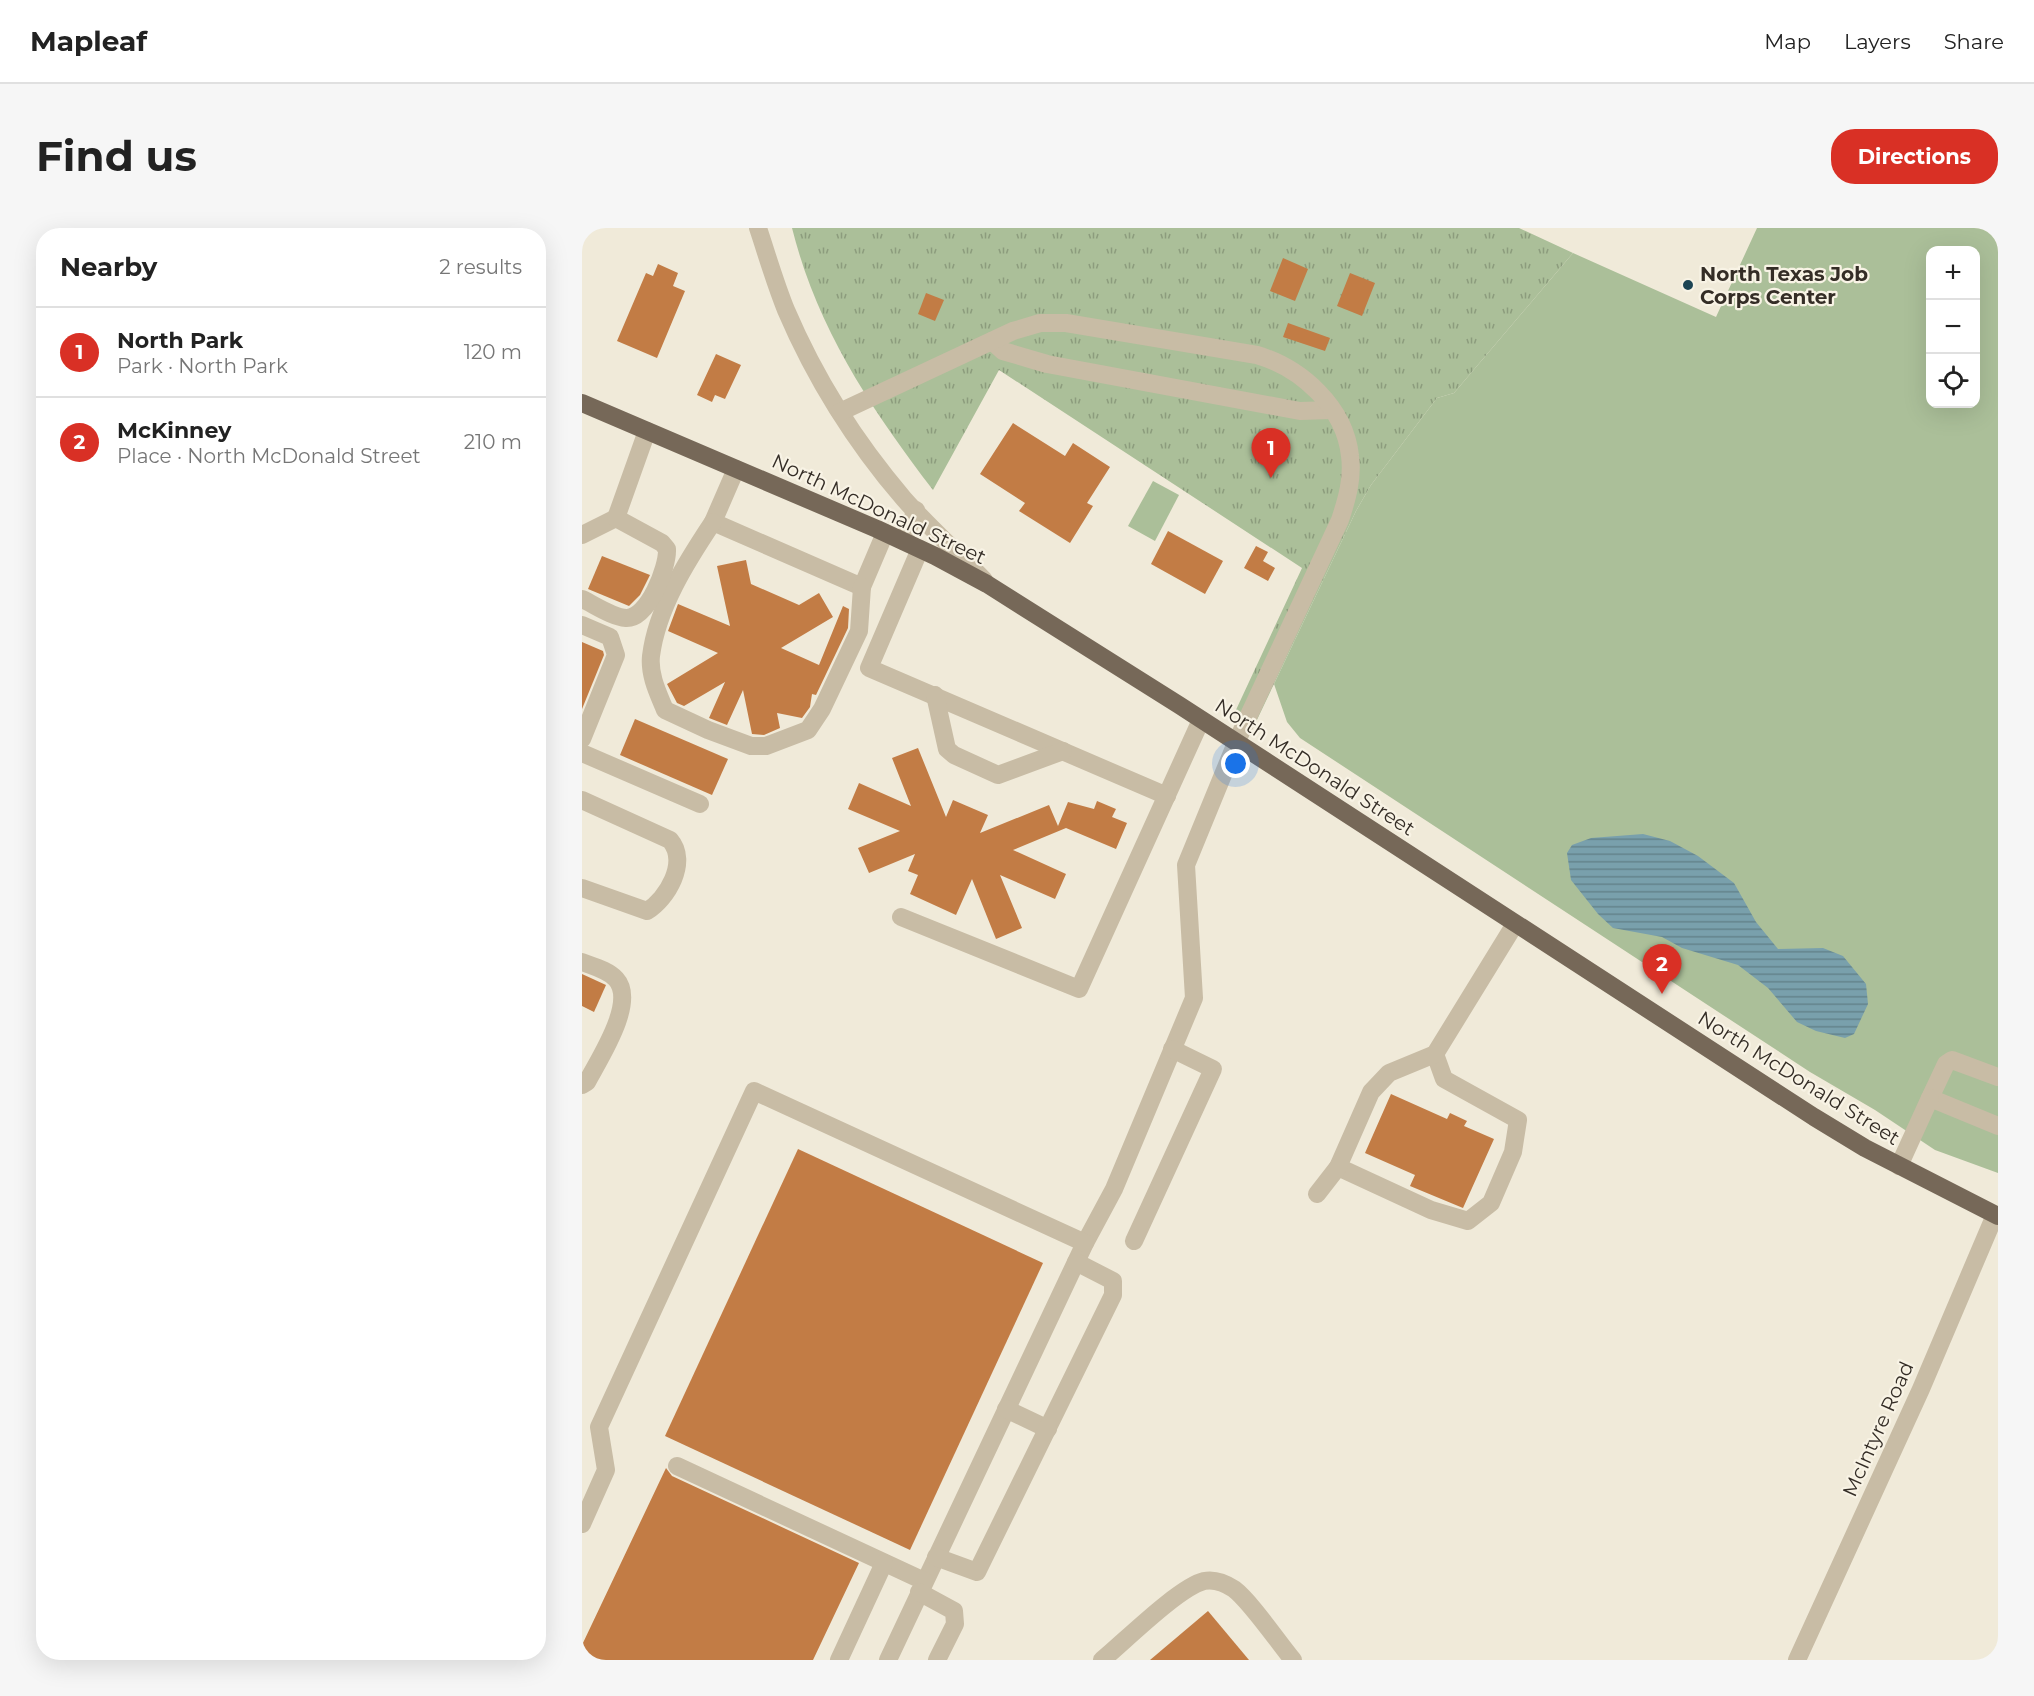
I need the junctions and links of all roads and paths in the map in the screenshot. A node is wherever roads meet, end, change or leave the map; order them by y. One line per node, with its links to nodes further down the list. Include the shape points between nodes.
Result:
1 (758, 228): 5 (street, via 786,311)
2 (992, 341): 4 (street, via 1003,351 1047,363 1300,411); 4 (street, via 1026,326 1066,322 1257,354 1302,376); 5 (street)
3 (582, 403): 6 (main road, North McDonald Street)
4 (1331, 410): 22 (street, via 1345,434 1350,454 1346,500 1324,556)
5 (840, 412): 8 (street, via 875,463)
6 (647, 431): 7 (main road, North McDonald Street); 9 (street)
7 (736, 469): 10 (street); 11 (main road, North McDonald Street)
8 (916, 510): 13 (street); 15 (street)
9 (616, 518): 12 (street); 17 (street, via 662,543 667,549 665,567 642,611 634,617 623,618)
10 (713, 522): 16 (street); 16 (street, via 683,570 660,619 651,658 654,683 665,710 708,730 751,746 766,746 808,730 860,631)
11 (885, 533): 13 (main road, North McDonald Street); 16 (street)
12 (582, 535)
13 (903, 541): 14 (main road, North McDonald Street)
14 (920, 549): 15 (main road, North McDonald Street); 19 (street, via 869,668)
15 (987, 584): 20 (main road, North McDonald Street)
16 (862, 587)
17 (582, 599)
18 (582, 625): 21 (street, via 610,638 616,655)
19 (935, 695): 23 (street); 23 (street, via 947,749 954,756 998,775)
20 (1202, 720): 22 (main road, North McDonald Street); 25 (street)
21 (582, 739)
22 (1236, 743): 30 (main road, North McDonald Street); 32 (street, via 1186,865 1194,998)
23 (1063, 751): 25 (street)
24 (582, 753): 27 (street)
25 (1167, 796): 29 (street, via 1079,989)
26 (582, 800): 28 (street, via 670,840 677,857 675,874 666,892 658,905 647,911)
27 (700, 804)
28 (582, 888)
29 (901, 917)
30 (1515, 924): 33 (street); 38 (main road, North McDonald Street, via 1814,1117)
31 (582, 962): 35 (street, via 613,976 622,993 619,1021)
32 (1172, 1049): 42 (street, via 1212,1069); 43 (street, via 1114,1189)
33 (1435, 1054): 39 (street, via 1389,1073 1371,1092); 39 (street, via 1444,1079 1518,1120 1513,1152 1491,1203 1468,1221 1431,1210)
34 (1998, 1077): 36 (street, via 1952,1060 1946,1064)
35 (582, 1085)
36 (1930, 1098): 37 (street); 38 (street)
37 (1998, 1126)
38 (1899, 1166): 41 (main road, North McDonald Street)
39 (1338, 1167): 40 (street)
40 (1317, 1194)
41 (1996, 1215): 57 (street, McIntyre Road)
42 (1134, 1241)
43 (1085, 1243): 44 (street); 48 (street, via 754,1091 600,1427 606,1470)
44 (1076, 1262): 45 (street); 46 (street, via 1113,1281 1113,1295)
45 (1006, 1410): 46 (street); 49 (street)
46 (1048, 1429): 49 (street, via 977,1572)
47 (677, 1466): 50 (street)
48 (582, 1524)
49 (936, 1557): 51 (street)
50 (884, 1563): 51 (street); 52 (street)
51 (922, 1587): 53 (street); 54 (street, via 954,1611 955,1624)
52 (839, 1660)
53 (888, 1660)
54 (937, 1660)
55 (1102, 1660): 56 (street, via 1179,1596 1206,1581 1236,1590)
56 (1293, 1660)
57 (1797, 1660)

